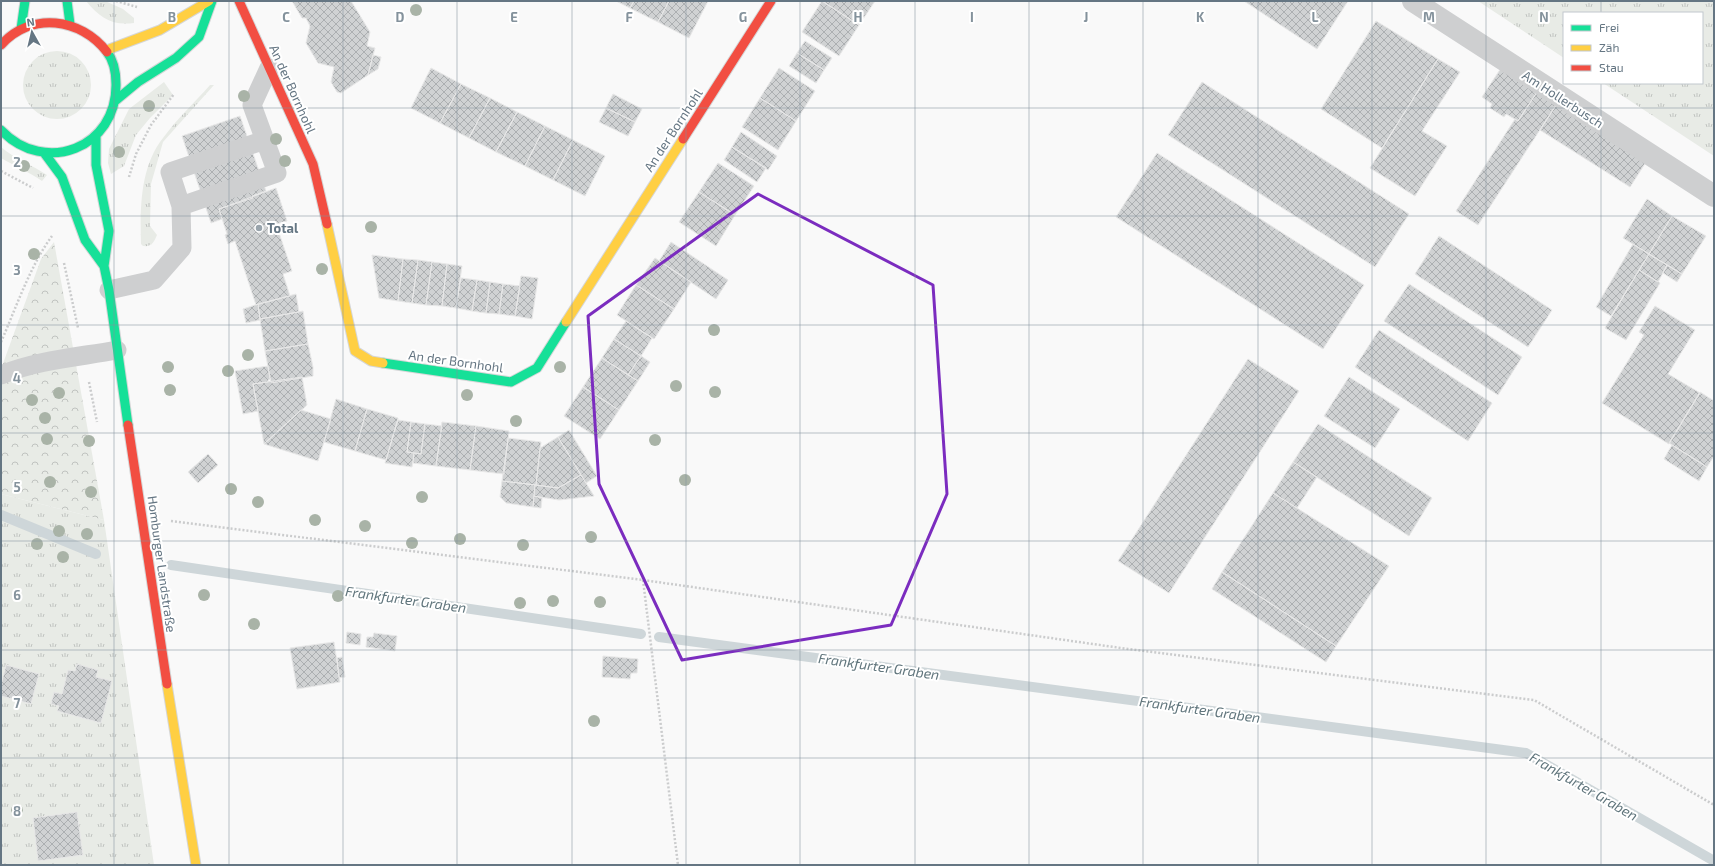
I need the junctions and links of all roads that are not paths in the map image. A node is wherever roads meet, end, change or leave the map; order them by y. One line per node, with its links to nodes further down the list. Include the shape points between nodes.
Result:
1 (24, 1): 8 (street)
2 (68, 1): 7 (street)
3 (210, 1): 10 (street, via 160,30); 12 (street, via 199,37 176,58 138,82)
4 (239, 1): 11 (street, An der Bornhohl)
5 (771, 1): 11 (street, An der Bornhohl, via 537,368 511,382 371,361 355,351 313,164)
6 (1413, 1): 17 (street, Am Hollerbusch)
7 (70, 24): 8 (street, via 46,22); 10 (street, via 91,34)
8 (21, 29): 9 (street)
9 (1, 45)
10 (107, 50): 12 (street, via 115,66)
11 (269, 68): 15 (lane, via 252,104)
12 (116, 101): 14 (street)
13 (1, 130): 16 (street, via 20,145)
14 (96, 136): 16 (street, via 80,148 66,153); 19 (street, Homburger Landstraße, via 96,165 109,231)
15 (265, 140): 18 (lane, via 170,172); 18 (lane, via 278,173)
16 (45, 154): 19 (street, Homburger Landstraße, via 62,177 85,240)
17 (1714, 196)
18 (181, 206): 20 (lane, via 182,248 154,280)
19 (104, 266): 20 (street, Homburger Landstraße)
20 (109, 290): 21 (street, Homburger Landstraße)
21 (117, 350): 22 (lane, via 43,362); 23 (street, Homburger Landstraße)
22 (1, 375)
23 (196, 865)

